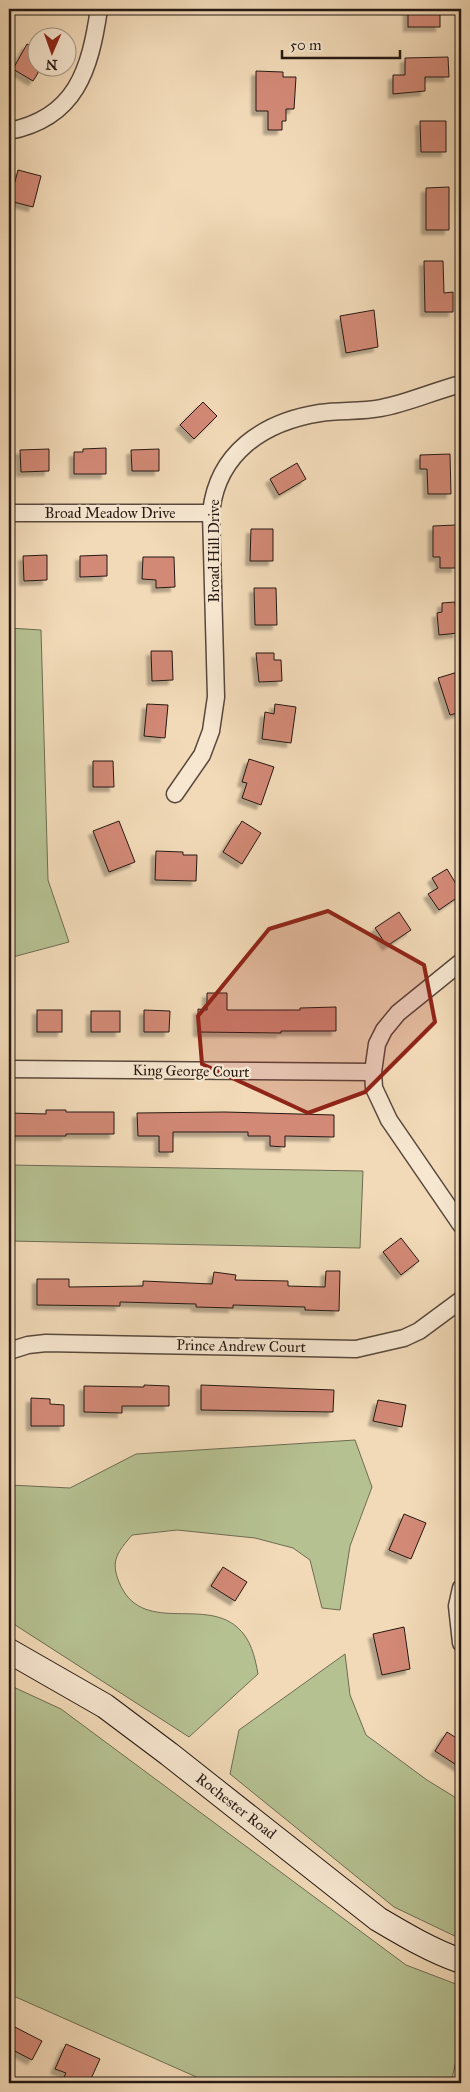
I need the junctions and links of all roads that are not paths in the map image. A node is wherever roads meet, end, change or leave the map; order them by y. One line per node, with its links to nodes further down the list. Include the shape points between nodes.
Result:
1 (99, 9): 2 (street, via 90,52 75,92 52,116 40,123)
2 (9, 131)
3 (461, 384): 5 (street, Broad Hill Drive, via 402,403 358,411 322,412 273,427 252,438 235,454 216,487)
4 (9, 513): 5 (street, Broad Meadow Drive)
5 (211, 513): 6 (street, Broad Hill Drive, via 216,697 211,731 202,755)
6 (175, 794)
7 (461, 962): 9 (street, via 398,1013 384,1030 377,1044)
8 (9, 1069): 9 (street, King George Court)
9 (373, 1072): 10 (street, via 374,1088 389,1120)
10 (461, 1225)
11 (461, 1300): 12 (street, Prince Andrew Court, via 404,1338 356,1349 46,1343)
12 (9, 1351)
13 (461, 1588): 14 (street, via 457,1606)
14 (461, 1643)
15 (9, 1651): 16 (street, Rochester Road, via 105,1706 378,1919 413,1940)
16 (461, 1961)

